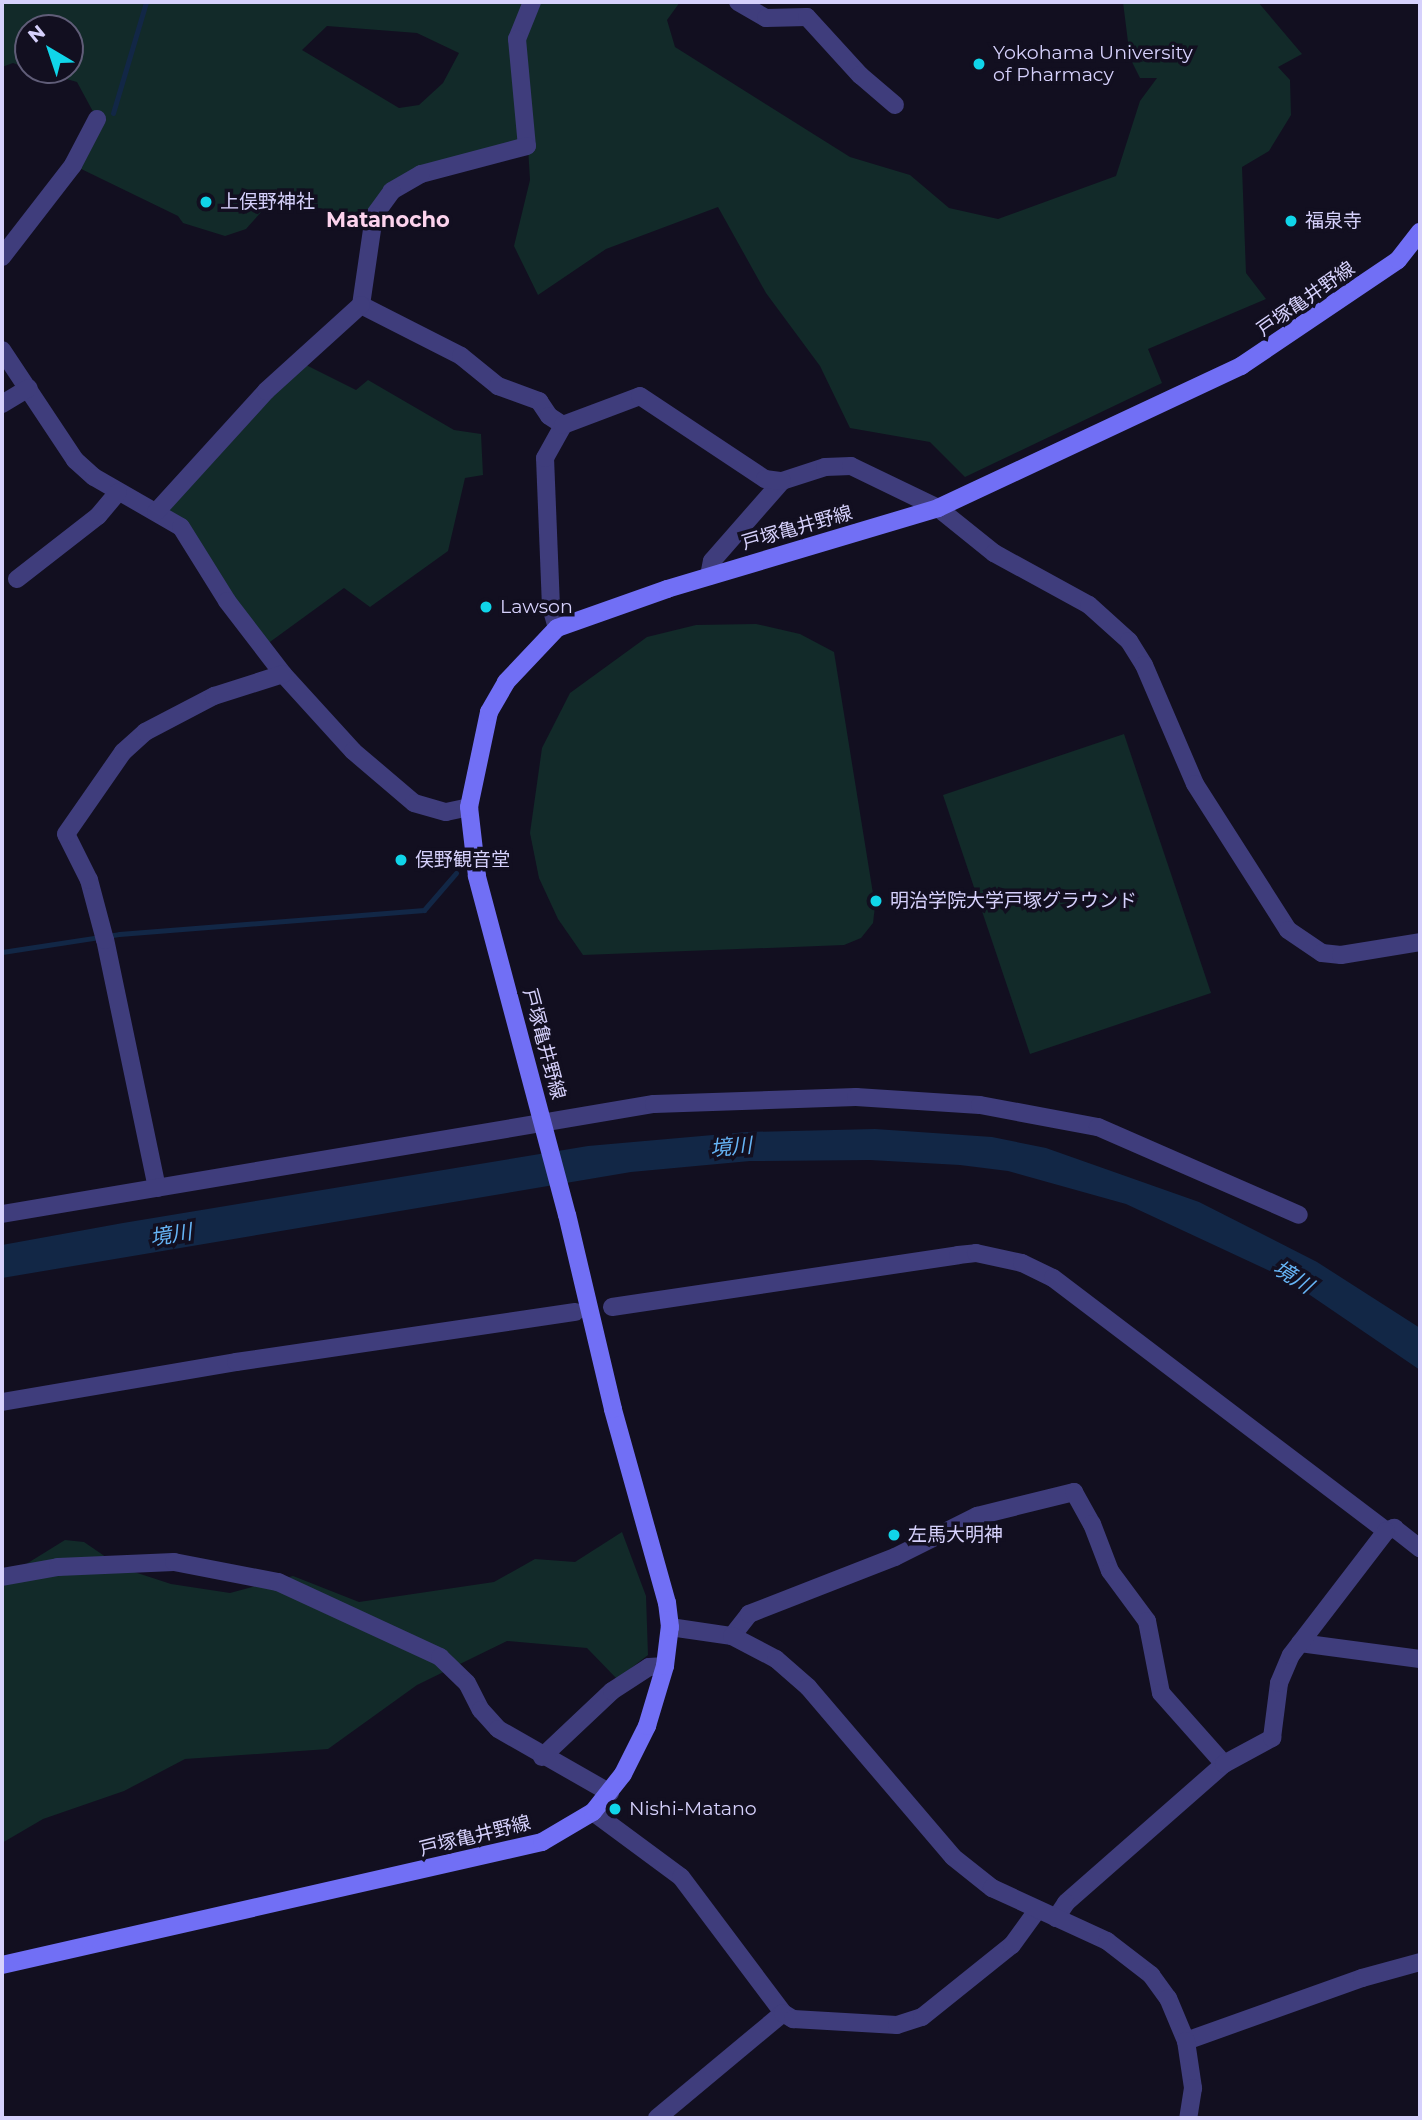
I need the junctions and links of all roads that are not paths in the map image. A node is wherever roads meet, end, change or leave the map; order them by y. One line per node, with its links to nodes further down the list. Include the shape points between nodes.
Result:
1 (532, 2): 7 (street, via 517,39 527,146 421,174 393,191 374,216)
2 (738, 2): 3 (street, via 766,18 807,16 860,75)
3 (895, 105)
4 (97, 119): 6 (street, via 73,165)
5 (1420, 232): 14 (main road, 戸塚亀井野線, via 1398,260 1241,366)
6 (2, 257)
7 (360, 305): 11 (street, via 461,356 498,387 539,401 549,416); 15 (street, via 267,391)
8 (2, 349): 9 (street)
9 (29, 388): 10 (street); 13 (street, via 75,460)
10 (2, 404)
11 (564, 425): 12 (street, via 640,397 765,479); 18 (street, via 545,458 551,607)
12 (782, 481): 14 (street, via 825,467 851,466); 16 (street, via 712,561)
13 (118, 492): 15 (street); 17 (street, via 98,516)
14 (938, 508): 16 (main road, 戸塚亀井野線); 21 (street, via 994,553 1089,605 1129,641 1144,665 1195,784 1287,930 1322,953 1340,955)
15 (156, 512): 19 (street, via 181,527 227,601)
16 (709, 576): 18 (main road, 戸塚亀井野線)
17 (17, 579)
18 (557, 628): 20 (main road, 戸塚亀井野線, via 506,682 489,712)
19 (283, 674): 20 (street, via 353,751 403,797 438,811); 23 (street, via 214,696 145,732 116,762 66,834 89,880 103,932)
20 (469, 807): 22 (main road, 戸塚亀井野線, via 477,876)
21 (1420, 942)
22 (544, 1124): 23 (street); 25 (street, via 724,1098 920,1098 1098,1127); 32 (main road, 戸塚亀井野線, via 613,1409 662,1580)
23 (157, 1188): 24 (street)
24 (2, 1214)
25 (1299, 1215)
26 (612, 1307): 29 (street, via 958,1255 1015,1261 1053,1279)
27 (575, 1312): 28 (street)
28 (2, 1402)
29 (1386, 1531): 30 (street, via 1394,1528); 34 (street)
30 (1420, 1548)
31 (2, 1577): 37 (street, via 58,1567 174,1562 278,1582 440,1657 467,1683 498,1729)
32 (670, 1627): 33 (street); 36 (main road, 戸塚亀井野線)
33 (732, 1636): 38 (street, via 749,1614 895,1557 977,1516 1074,1492 1110,1571 1147,1621 1161,1693); 41 (street, via 776,1659 808,1687 953,1857 992,1888)
34 (1300, 1643): 35 (street); 38 (street, via 1279,1683 1272,1738)
35 (1420, 1659)
36 (665, 1666): 37 (street, via 649,1667 612,1691); 39 (main road, 戸塚亀井野線, via 648,1726)
37 (542, 1757): 39 (street)
38 (1224, 1764): 42 (street, via 1066,1903)
39 (610, 1793): 40 (main road, 戸塚亀井野線)
40 (593, 1812): 44 (main road, 戸塚亀井野線, via 558,1835 517,1850); 45 (street, via 681,1877)
41 (1036, 1912): 42 (street); 45 (street, via 1012,1945 910,2022 793,2019)
42 (1056, 1918): 46 (street, via 1107,1941 1151,1975 1168,1998)
43 (1420, 1962): 46 (street)
44 (2, 1965)
45 (783, 2013): 47 (street)
46 (1186, 2041): 48 (street, via 1193,2088)
47 (657, 2118)
48 (1188, 2118)

